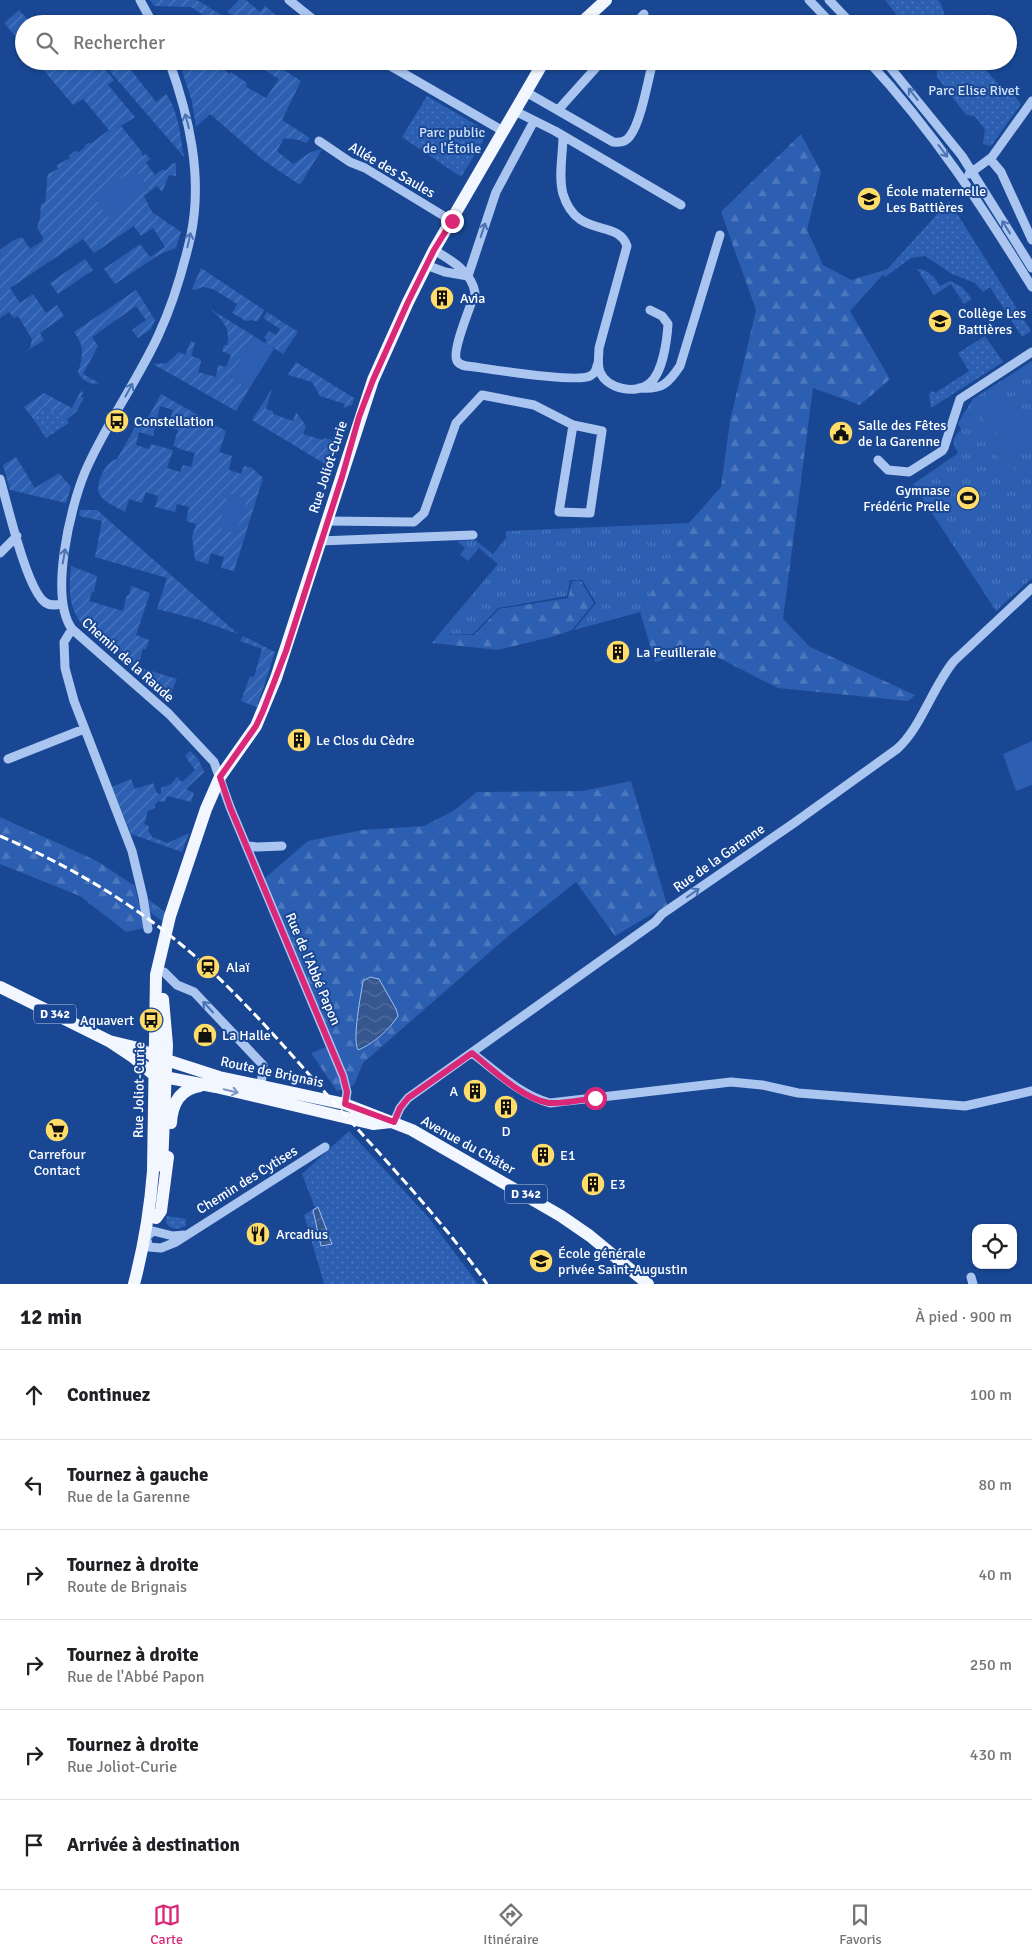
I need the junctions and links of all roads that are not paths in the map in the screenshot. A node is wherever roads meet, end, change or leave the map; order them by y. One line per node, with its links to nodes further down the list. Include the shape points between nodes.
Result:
1 (140, 0): 6 (street)
2 (289, 0): 7 (street)
3 (606, 0): 8 (main road)
4 (809, 0): 9 (street)
5 (829, 0): 10 (street)
6 (148, 15)
7 (308, 15)
8 (590, 15)
9 (823, 15)
10 (843, 15)
11 (172, 70): 51 (street, one-way to 11, via 64,559 84,473 165,321 191,234 193,147)
12 (398, 70): 23 (street)
13 (539, 70): 18 (main road, Rue Joliot-Curie)
14 (594, 70): 20 (street)
15 (651, 70): 20 (street, via 635,127 622,143 613,142)
16 (876, 70): 28 (street, one-way to 28)
17 (892, 70): 27 (street, one-way to 17)
18 (526, 92): 20 (street); 21 (main road, Rue Joliot-Curie)
19 (1032, 102): 26 (street)
20 (558, 110)
21 (515, 111): 22 (street); 23 (main road, Rue Joliot-Curie)
22 (534, 121): 24 (street); 36 (street, one-way to 22, via 496,192)
23 (503, 131): 30 (main road, Rue Joliot-Curie)
24 (563, 136): 29 (street); 40 (street, via 563,192 570,209 591,226 615,231 627,246)
25 (319, 141): 30 (street, Allée des Saules)
26 (990, 158): 27 (street); 32 (street, via 1002,172)
27 (972, 172): 28 (street); 35 (street, one-way to 27)
28 (963, 178): 37 (street)
29 (681, 205)
30 (452, 221): 33 (main road, Rue Joliot-Curie)
31 (720, 235): 41 (street, via 680,366 671,380 661,386 653,390)
32 (1032, 240)
33 (434, 250): 34 (main road, Rue Joliot-Curie); 36 (street, via 456,263)
34 (426, 265): 36 (street); 45 (main road, Rue Joliot-Curie, via 373,380)
35 (1032, 268)
36 (468, 276): 40 (street, via 475,293 457,346 455,356 458,362 475,368 566,378 589,377 596,371)
37 (1032, 286)
38 (650, 310): 41 (street, via 662,316 668,324 667,336 663,357 651,382)
39 (1032, 352): 43 (street, via 964,395 942,451 909,472 888,470)
40 (598, 360): 41 (street, via 600,372 609,382 624,390)
41 (639, 388)
42 (574, 425): 42 (street, via 602,431 590,513 559,512); 45 (street, via 534,405 482,395 456,423 424,513 414,522)
43 (878, 460)
44 (0, 478): 47 (street)
45 (326, 521): 48 (main road, Rue Joliot-Curie)
46 (473, 535): 48 (street)
47 (17, 536): 49 (street); 51 (street, via 37,593 46,603)
48 (320, 541): 55 (main road, Rue Joliot-Curie, via 286,651 263,711)
49 (0, 553)
50 (1032, 588): 63 (street, Rue de la Garenne, one-way to 50, via 903,744 947,670)
51 (62, 604): 52 (street, Chemin de la Raude)
52 (72, 629): 53 (street, via 64,642 65,668); 55 (street, Chemin de la Raude, via 169,714 214,762)
53 (84, 729): 54 (street); 59 (street, via 132,851)
54 (8, 758)
55 (220, 777): 56 (street, Rue de l'Abbé Papon); 58 (main road, Rue Joliot-Curie, via 206,808)
56 (248, 846): 57 (street); 69 (street, Rue de l'Abbé Papon, via 343,1076 347,1092)
57 (282, 846)
58 (177, 897): 60 (main road, Rue Joliot-Curie); 64 (main road, Rue Joliot-Curie, via 156,975)
59 (148, 929)
60 (164, 972): 65 (main road, Rue Joliot-Curie, via 162,989 167,1045); 67 (street, one-way to 60, via 263,1065 194,992 177,985)
61 (0, 987): 62 (main road, Route de Brignais / D 342)
62 (110, 1041): 64 (main road, Route de Brignais / D 342); 65 (main road, Route de Brignais / D 342, via 133,1057)
63 (472, 1053): 68 (street, via 526,1094 550,1103 724,1082 762,1085 798,1093 965,1106); 70 (street, Rue de la Garenne, via 408,1098)
64 (154, 1056): 65 (main road, Route de Brignais / D 342); 65 (main road, Rue Joliot-Curie)
65 (163, 1071): 66 (main road, Route de Brignais / D 342); 67 (main road, Route de Brignais / D 342); 72 (main road, Rue Joliot-Curie, via 153,1171); 72 (main road, Rue Joliot-Curie, via 161,1174)
66 (204, 1085): 70 (main road, Route de Brignais / D 342, one-way to 70, via 373,1124); 72 (main road, Rue Joliot-Curie, via 185,1090 173,1107 166,1184 161,1211)
67 (261, 1086): 69 (main road, Route de Brignais / D 342)
68 (1032, 1091)
69 (345, 1104): 70 (main road, Route de Brignais / D 342)
70 (394, 1122): 76 (main road, Avenue du Châter / D 342, via 561,1216)
71 (325, 1147): 73 (street, Chemin des Cytises)
72 (151, 1233): 73 (street); 73 (street, Chemin des Cytises, via 161,1248); 74 (main road, Rue Joliot-Curie); 75 (main road, Rue Joliot-Curie)
73 (184, 1235)
74 (134, 1284)
75 (141, 1284)
76 (648, 1284)

